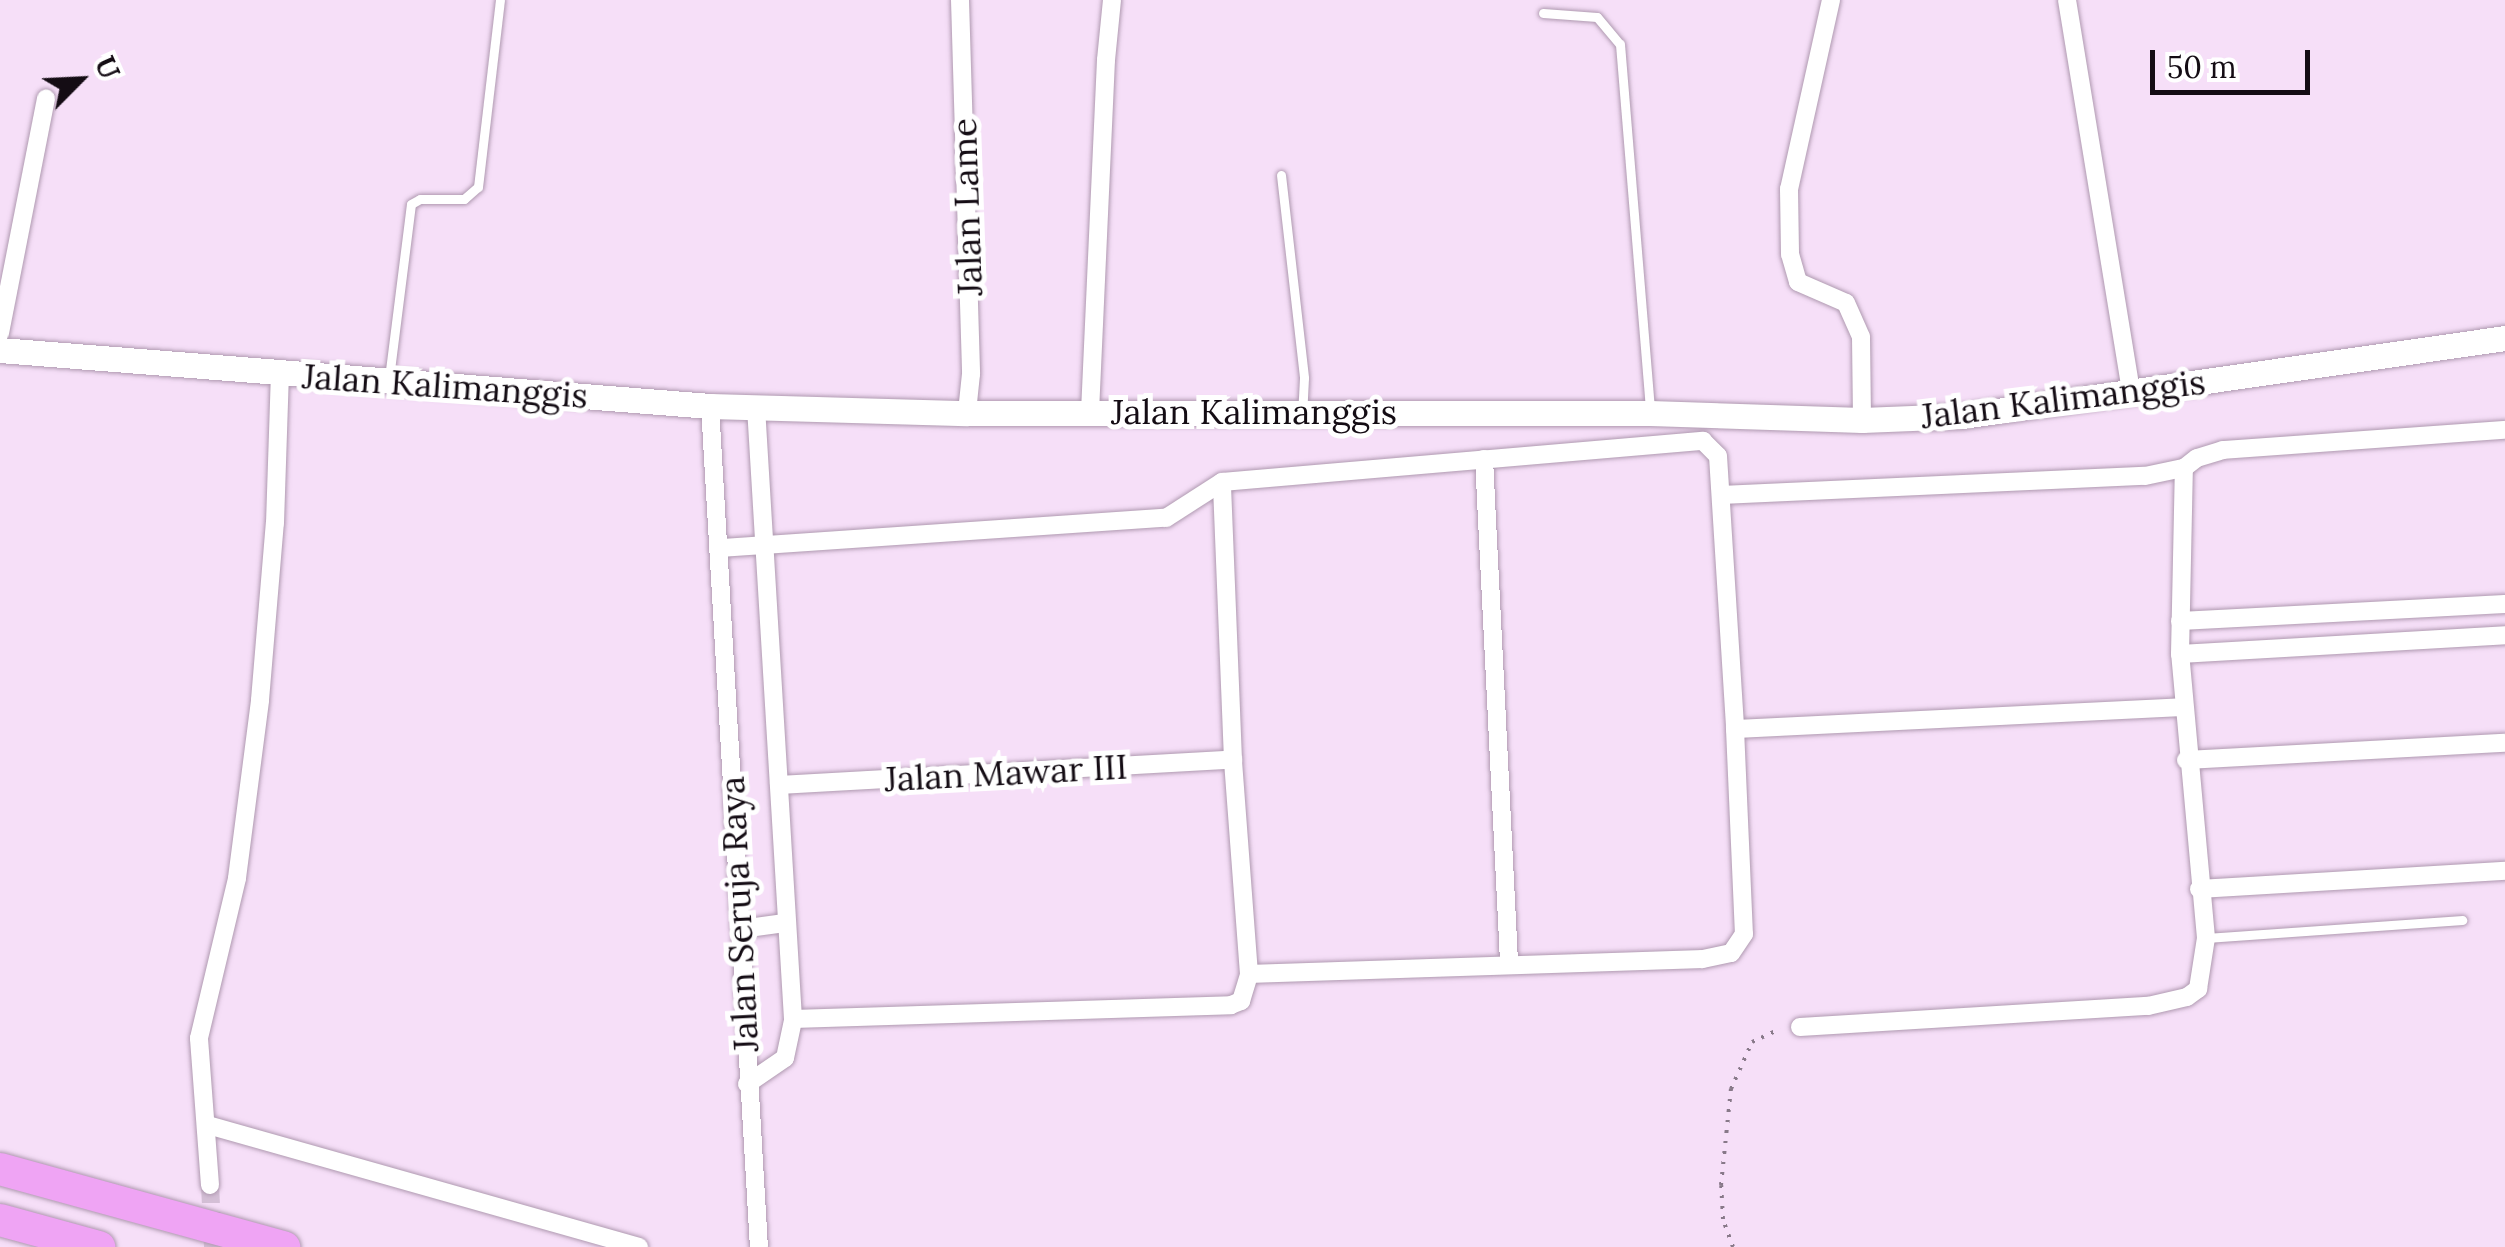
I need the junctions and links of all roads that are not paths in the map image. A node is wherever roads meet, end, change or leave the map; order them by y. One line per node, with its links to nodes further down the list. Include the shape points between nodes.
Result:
1 (500, 0): 13 (lane, via 478,188 464,199 411,204)
2 (960, 0): 19 (street, Jalan Lame)
3 (1112, 0): 17 (street)
4 (1832, 0): 21 (street, via 1789,189 1790,254 1798,282 1846,303 1861,337)
5 (2067, 0): 14 (street)
6 (1543, 13): 20 (lane, via 1597,17 1620,44)
7 (46, 98): 9 (street)
8 (1281, 175): 18 (lane)
9 (0, 333)
10 (2505, 338): 14 (main road, Jalan Kalimanggis)
11 (0, 350): 12 (main road, Jalan Kalimanggis)
12 (280, 374): 13 (main road, Jalan Kalimanggis); 50 (street, via 276,523 260,700 237,878 198,1038)
13 (389, 380): 15 (main road, Jalan Kalimanggis)
14 (2131, 390): 21 (main road, Jalan Kalimanggis, via 1962,416)
15 (710, 406): 16 (main road, Jalan Kalimanggis); 28 (street, Jalan Seruja Raya)
16 (756, 407): 19 (main road, Jalan Kalimanggis); 27 (street, Jalan Seruja Raya)
17 (1090, 412): 18 (main road, Jalan Kalimanggis); 19 (main road, Jalan Kalimanggis)
18 (1302, 412): 20 (main road, Jalan Kalimanggis)
19 (967, 413)
20 (1650, 413): 21 (main road, Jalan Kalimanggis)
21 (1862, 420)
22 (2505, 430): 24 (street, via 2238,448)
23 (1484, 460): 25 (street); 26 (street, via 1703,441 1718,456); 45 (street)
24 (2184, 468): 26 (street, via 2144,476); 30 (street)
25 (1222, 482): 27 (street, via 1166,518); 36 (street)
26 (1721, 495): 34 (street)
27 (763, 545): 28 (street); 38 (street, Jalan Seruja Raya)
28 (720, 548): 43 (street, Jalan Seruja Raya)
29 (2505, 604): 30 (street)
30 (2180, 621): 32 (street)
31 (2505, 635): 32 (street)
32 (2180, 654): 33 (street)
33 (2183, 706): 34 (street); 37 (street)
34 (1734, 729): 45 (street, via 1744,934 1731,953)
35 (2505, 742): 37 (street)
36 (1233, 760): 38 (street, Jalan Mawar III); 46 (street)
37 (2186, 760): 40 (street)
38 (778, 785): 42 (street, Jalan Seruja Raya)
39 (2505, 871): 40 (street)
40 (2199, 889): 44 (street)
41 (2462, 920): 44 (lane)
42 (785, 923): 43 (street); 47 (street, Jalan Seruja Raya)
43 (741, 929): 49 (street, Jalan Seruja Raya)
44 (2206, 938): 48 (street, via 2198,990 2165,1002)
45 (1509, 962): 46 (street)
46 (1249, 974): 47 (street, via 1247,992 1231,1006)
47 (793, 1019): 49 (street, Jalan Seruja Raya, via 785,1058)
48 (1800, 1028)
49 (747, 1084): 57 (street)
50 (208, 1125): 52 (street); 56 (street)
51 (0, 1169): 55 (highway)
52 (210, 1185)
53 (0, 1220): 54 (highway)
54 (99, 1247)
55 (284, 1247)
56 (639, 1247)
57 (759, 1247)

